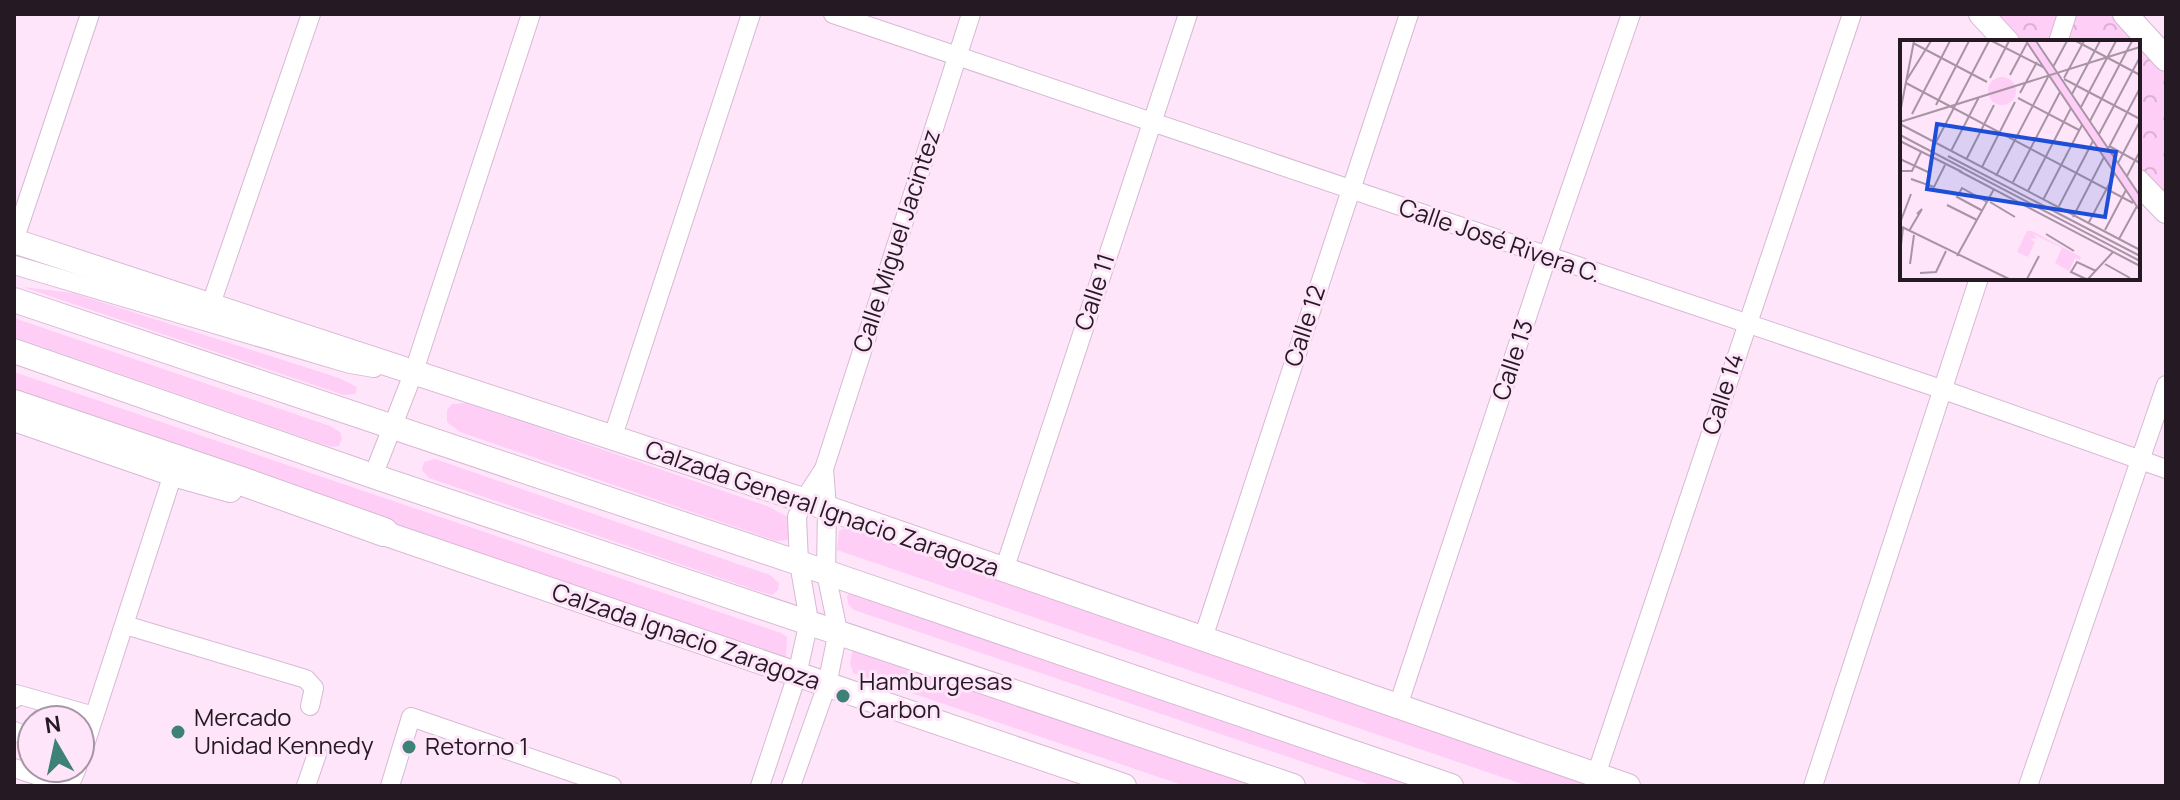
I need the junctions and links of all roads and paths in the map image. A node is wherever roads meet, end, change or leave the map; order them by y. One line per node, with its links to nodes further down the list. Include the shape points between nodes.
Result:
1 (90, 14): 22 (street)
2 (311, 14): 28 (street)
3 (531, 14): 31 (street)
4 (751, 14): 37 (street)
5 (833, 14): 16 (street, Calle José Rivera C.)
6 (971, 14): 16 (street, Calle Miguel Jacintez)
7 (1188, 14): 18 (street, Calle 11)
8 (1409, 14): 20 (street, Calle 12)
9 (1631, 14): 23 (street, Calle 13)
10 (1852, 14): 29 (street, Calle 14)
11 (1981, 14): 14 (main road)
12 (2067, 14): 15 (street)
13 (2125, 14): 17 (main road)
14 (2005, 40)
15 (2059, 40)
16 (957, 56): 18 (street, Calle José Rivera C.); 39 (street, Calle Miguel Jacintez)
17 (2166, 59)
18 (1151, 122): 20 (street, Calle José Rivera C.); 47 (street, Calle 11)
19 (2140, 184): 21 (main road)
20 (1349, 190): 23 (street, Calle José Rivera C.); 52 (street, Calle 12)
21 (2166, 211)
22 (14, 241): 25 (main road, Calzada General Ignacio Zaragoza)
23 (1547, 257): 29 (street, Calle José Rivera C.); 58 (street, Calle 13)
24 (14, 265): 25 (street)
25 (97, 279): 28 (main road, Calzada General Ignacio Zaragoza); 31 (street, via 350,364)
26 (1978, 280): 33 (street)
27 (14, 300): 36 (main road)
28 (211, 304): 31 (main road, Calzada General Ignacio Zaragoza)
29 (1747, 324): 33 (street, Calle José Rivera C.); 61 (street, Calle 14)
30 (14, 351): 42 (main road)
31 (413, 374): 36 (street); 37 (main road, Calzada General Ignacio Zaragoza)
32 (2166, 385): 38 (street)
33 (1941, 389): 38 (street, Calle José Rivera C.); 71 (street)
34 (14, 404): 45 (highway)
35 (14, 419): 41 (main road)
36 (392, 427): 42 (street); 46 (main road)
37 (612, 439): 43 (main road, Calzada General Ignacio Zaragoza)
38 (2139, 460): 40 (street, Calle José Rivera C.); 72 (street)
39 (824, 469): 43 (street, Calle Miguel Jacintez); 44 (street, Calle Miguel Jacintez)
40 (2166, 469)
41 (173, 474): 45 (main road); 50 (street)
42 (373, 476): 49 (main road)
43 (804, 500): 44 (main road, Calzada General Ignacio Zaragoza); 46 (street, Calle Miguel Jacintez, via 797,517)
44 (827, 508): 47 (main road, Calzada General Ignacio Zaragoza); 48 (street, Calle Miguel Jacintez)
45 (384, 532): 53 (main road, Calzada Ignacio Zaragoza)
46 (799, 563): 48 (main road); 49 (street, Calle Miguel Jacintez)
47 (1004, 570): 52 (main road, Calzada General Ignacio Zaragoza)
48 (826, 573): 51 (street, Calle Miguel Jacintez); 69 (main road)
49 (809, 621): 51 (main road); 53 (street)
50 (125, 625): 57 (street, via 306,679 314,688); 59 (street)
51 (838, 631): 54 (street); 68 (main road)
52 (1203, 638): 58 (main road, Calzada General Ignacio Zaragoza)
53 (797, 675): 54 (main road, Calzada Ignacio Zaragoza); 65 (street)
54 (827, 685): 66 (street); 67 (main road, Calzada Ignacio Zaragoza)
55 (14, 699): 56 (street, via 16,694)
56 (51, 704)
57 (310, 706)
58 (1398, 706): 61 (main road, Calzada General Ignacio Zaragoza)
59 (96, 710)
60 (317, 754): 62 (street)
61 (1596, 775): 70 (main road, Calzada General Ignacio Zaragoza)
62 (306, 786)
63 (390, 786): 64 (street, via 411,717)
64 (612, 786)
65 (760, 786)
66 (791, 786)
67 (1124, 786)
68 (1293, 786)
69 (1451, 786)
70 (1628, 786)
71 (1813, 786)
72 (2028, 786)

